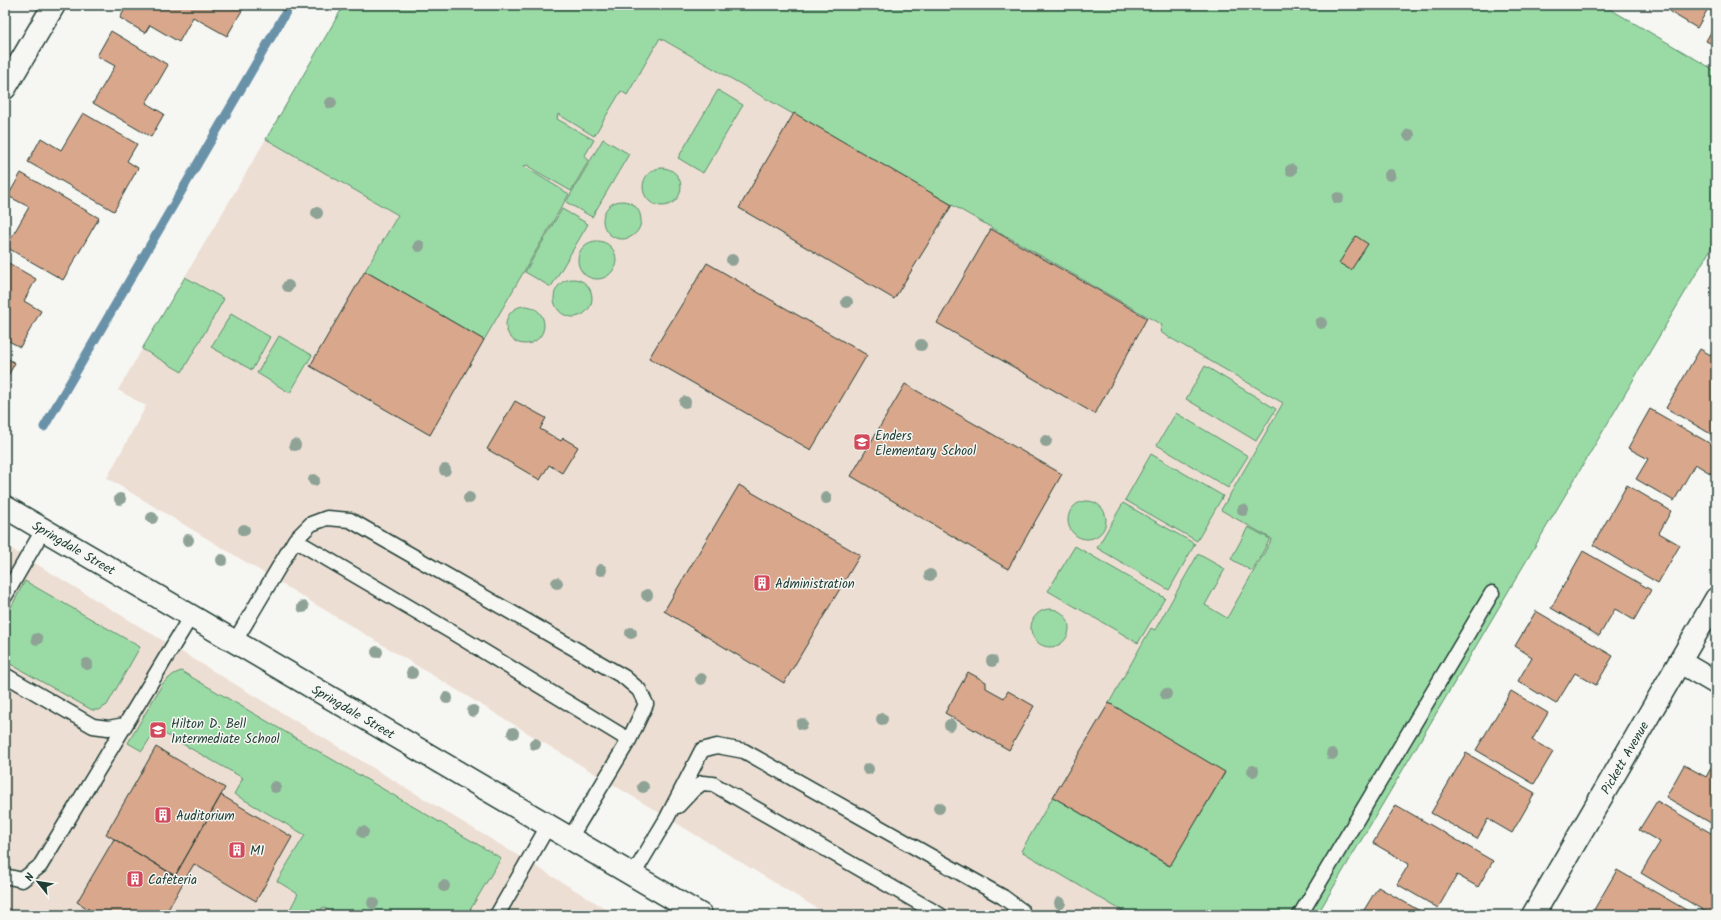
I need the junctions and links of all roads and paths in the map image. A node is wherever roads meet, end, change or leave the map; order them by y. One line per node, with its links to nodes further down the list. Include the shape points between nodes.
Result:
1 (54, 5): 2 (street)
2 (5, 88)
3 (5, 507): 4 (street, Springdale Street)
4 (43, 530): 7 (lane); 9 (street, Springdale Street)
5 (295, 540): 10 (lane); 15 (lane, via 456,634); 15 (lane, via 311,524 327,518 350,520 624,677 639,690 646,704)
6 (1492, 593): 27 (lane)
7 (5, 596)
8 (1716, 599): 11 (street, Pickett Avenue)
9 (191, 616): 10 (street, Springdale Street); 14 (lane)
10 (234, 641): 17 (street, Springdale Street)
11 (1680, 662): 13 (street); 28 (street, Pickett Avenue)
12 (5, 675): 14 (lane, via 93,726 108,728)
13 (1716, 683)
14 (125, 725): 20 (lane, via 40,866 22,880)
15 (629, 740): 18 (lane)
16 (667, 818): 19 (lane); 25 (lane, via 702,783 713,784); 26 (lane, via 702,750 717,746 744,751 1002,897)
17 (548, 826): 18 (street, Springdale Street); 21 (lane)
18 (570, 838): 19 (street, Springdale Street)
19 (633, 874): 24 (street, Springdale Street)
20 (5, 876)
21 (508, 897): 22 (lane); 23 (lane, via 507,910)
22 (497, 915)
23 (510, 915)
24 (701, 915)
25 (940, 915)
26 (1024, 915)
27 (1300, 915)
28 (1533, 915)

